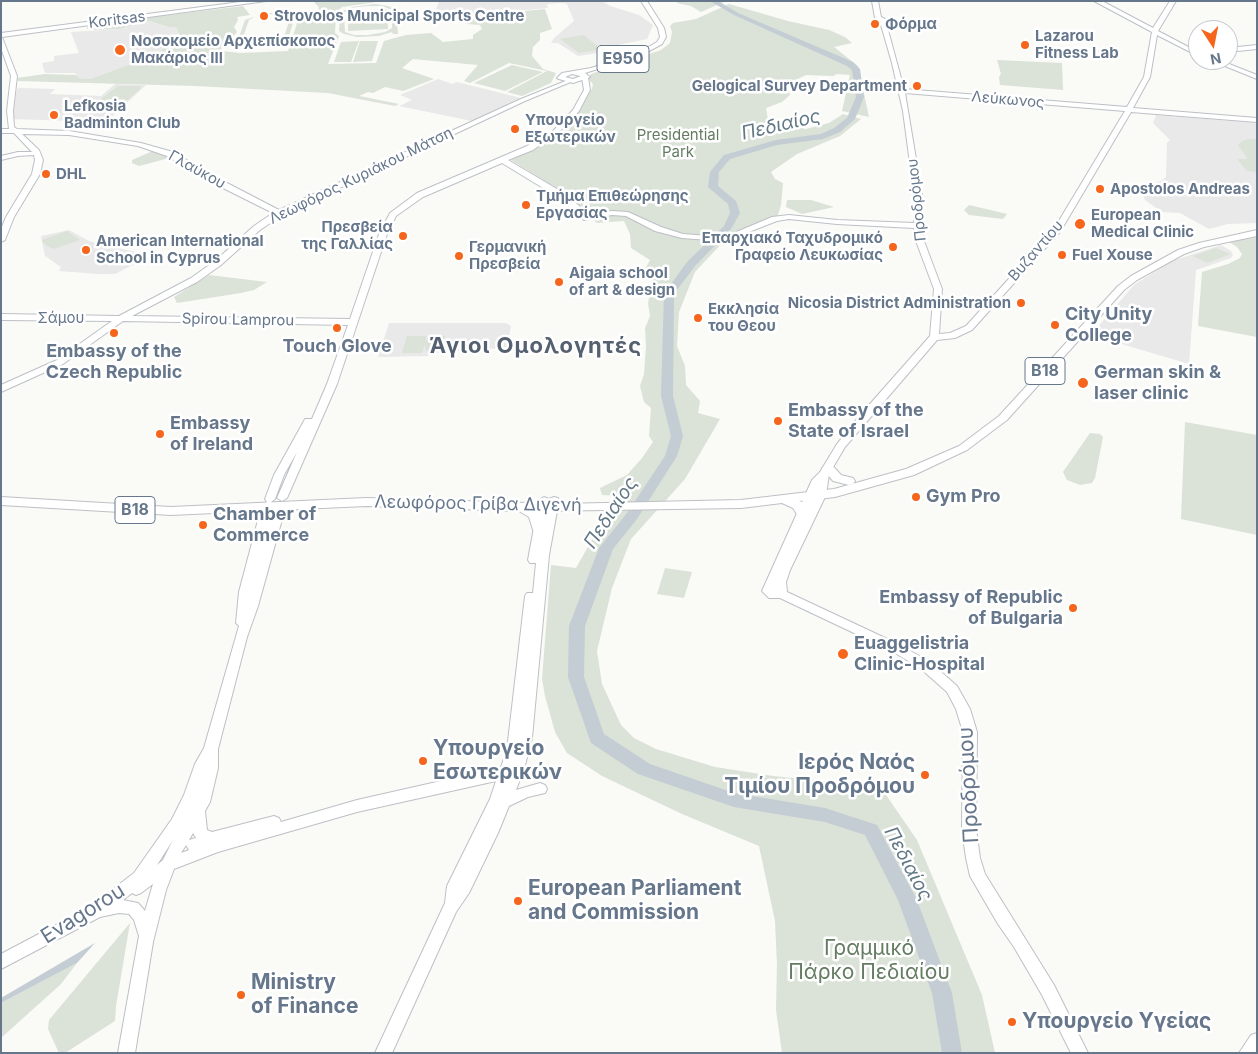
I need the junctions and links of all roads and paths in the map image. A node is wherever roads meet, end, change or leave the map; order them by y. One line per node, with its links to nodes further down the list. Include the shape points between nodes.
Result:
1 (249, 1): 11 (main road, Koritsas)
2 (263, 1): 11 (main road, Koritsas)
3 (644, 1): 19 (main road, E950, via 661,28 663,37 660,43 640,54)
4 (651, 1): 20 (main road, E950, via 668,28 669,37 665,43 654,51)
5 (875, 1): 26 (main road, Προδρόμου, via 878,18 896,63)
6 (1097, 1): 8 (main road)
7 (1173, 1): 9 (main road, Βυζαντίου)
8 (1129, 17): 9 (main road); 10 (main road)
9 (1160, 19): 10 (main road, Βυζαντίου)
10 (1155, 31): 12 (main road, Βυζαντίου); 13 (main road)
11 (1, 35): 31 (main road, via 14,76)
12 (1153, 44): 13 (main road); 28 (main road, Βυζαντίου, via 1147,77)
13 (1177, 44): 15 (main road)
14 (1257, 48): 16 (main road)
15 (1188, 49)
16 (1238, 50)
17 (1, 54): 31 (main road, via 8,79 4,118)
18 (1238, 70): 21 (main road)
19 (576, 72): 20 (main road); 22 (main road, via 564,74)
20 (585, 77): 23 (main road); 24 (main road, E950)
21 (1257, 77)
22 (561, 78): 23 (main road); 25 (main road, Λεωφόρος Κυριάκου Μάτση)
23 (572, 81): 24 (main road, E950); 25 (main road, Λεωφόρος Κυριάκου Μάτση)
24 (586, 86): 34 (main road, E950, via 576,111 559,130)
25 (552, 87): 36 (main road, Λεωφόρος Κυριάκου Μάτση)
26 (901, 91): 27 (main road, Λεύκωνος); 37 (main road, Προδρόμου, via 919,201)
27 (1107, 108): 28 (main road, via 1121,105); 28 (main road, via 1121,112)
28 (1131, 108): 29 (main road); 29 (main road); 43 (main road, Βυζαντίου, via 1048,241 969,328 952,336)
29 (1241, 119): 30 (main road)
30 (1257, 120)
31 (8, 130): 32 (main road); 35 (main road, via 36,152); 36 (main road, Γλαύκου, via 69,133 139,144 170,154)
32 (29, 152): 33 (main road); 35 (main road)
33 (1, 158)
34 (503, 160): 37 (main road, via 564,197 587,218 624,213 671,234 710,238 726,236 748,232 789,217); 42 (main road, E950, via 418,196 393,215 383,234)
35 (38, 163): 39 (main road, via 36,174)
36 (279, 213): 41 (main road, Λεωφόρος Κυριάκου Μάτση, via 194,280)
37 (918, 226): 43 (main road, Προδρόμου, via 922,248 938,290)
38 (1257, 232): 46 (main road, Λεωφόρος Γρίβα Διγενή / B18, via 1230,235 1159,260 1125,282 998,417 952,448 911,465); 47 (main road, Λεωφόρος Γρίβα Διγενή / B18, via 1181,252 1134,278 1121,288 1003,418 963,448 910,472)
39 (1, 240)
40 (1, 318): 41 (main road, Σάμου)
41 (122, 318): 42 (main road, Spirou Lamprou); 44 (main road, Λεωφόρος Κυριάκου Μάτση, via 60,362)
42 (354, 322): 51 (main road, E950, via 318,413 309,421 279,475)
43 (934, 337): 45 (main road, via 841,446)
44 (1, 389)
45 (826, 471): 46 (main road); 47 (main road, via 816,480)
46 (849, 481): 47 (main road, Λεωφόρος Γρίβα Διγενή / B18)
47 (816, 492): 49 (main road, Λεωφόρος Γρίβα Διγενή / B18); 52 (main road, Λεωφόρος Γρίβα Διγενή / B18); 55 (main road); 57 (main road)
48 (1, 496): 51 (main road, Λεωφόρος Γρίβα Διγενή / B18, via 170,505)
49 (784, 500): 52 (main road, Λεωφόρος Γρίβα Διγενή / B18, via 741,504); 55 (main road, via 798,505)
50 (1, 501): 51 (main road, Λεωφόρος Γρίβα Διγενή / B18, via 171,511)
51 (275, 502): 53 (main road, Λεωφόρος Γρίβα Διγενή / B18, via 372,494); 54 (main road, Λεωφόρος Γρίβα Διγενή / B18); 58 (main road, via 252,606)
52 (664, 503): 53 (main road, Λεωφόρος Γρίβα Διγενή / B18)
53 (549, 504): 54 (main road, Λεωφόρος Γρίβα Διγενή / B18); 56 (main road); 59 (main road, via 525,738)
54 (514, 507): 56 (main road, via 532,512)
55 (802, 513): 57 (main road)
56 (539, 530): 59 (main road)
57 (777, 590): 73 (main road, Προδρόμου, via 926,665 952,689 970,732 969,829 978,876 1048,990)
58 (211, 749): 63 (main road, via 209,780); 65 (main road, via 202,764)
59 (510, 777): 61 (main road); 62 (main road, via 484,776); 66 (main road, via 455,886)
60 (540, 789): 61 (main road)
61 (506, 800): 66 (main road, via 464,888)
62 (357, 806): 64 (main road, via 294,816); 65 (main road, via 216,846)
63 (196, 816): 64 (main road, via 200,833); 65 (main road)
64 (211, 839): 65 (main road)
65 (168, 854): 67 (main road, Evagorou); 67 (main road, via 129,892); 68 (main road)
66 (450, 908): 72 (main road)
67 (99, 909): 68 (main road, via 133,908 144,922); 69 (main road, Evagorou)
68 (145, 942): 71 (main road)
69 (1, 962)
70 (1257, 1041): 74 (main road)
71 (126, 1053)
72 (383, 1053)
73 (1080, 1053)
74 (1247, 1053)

